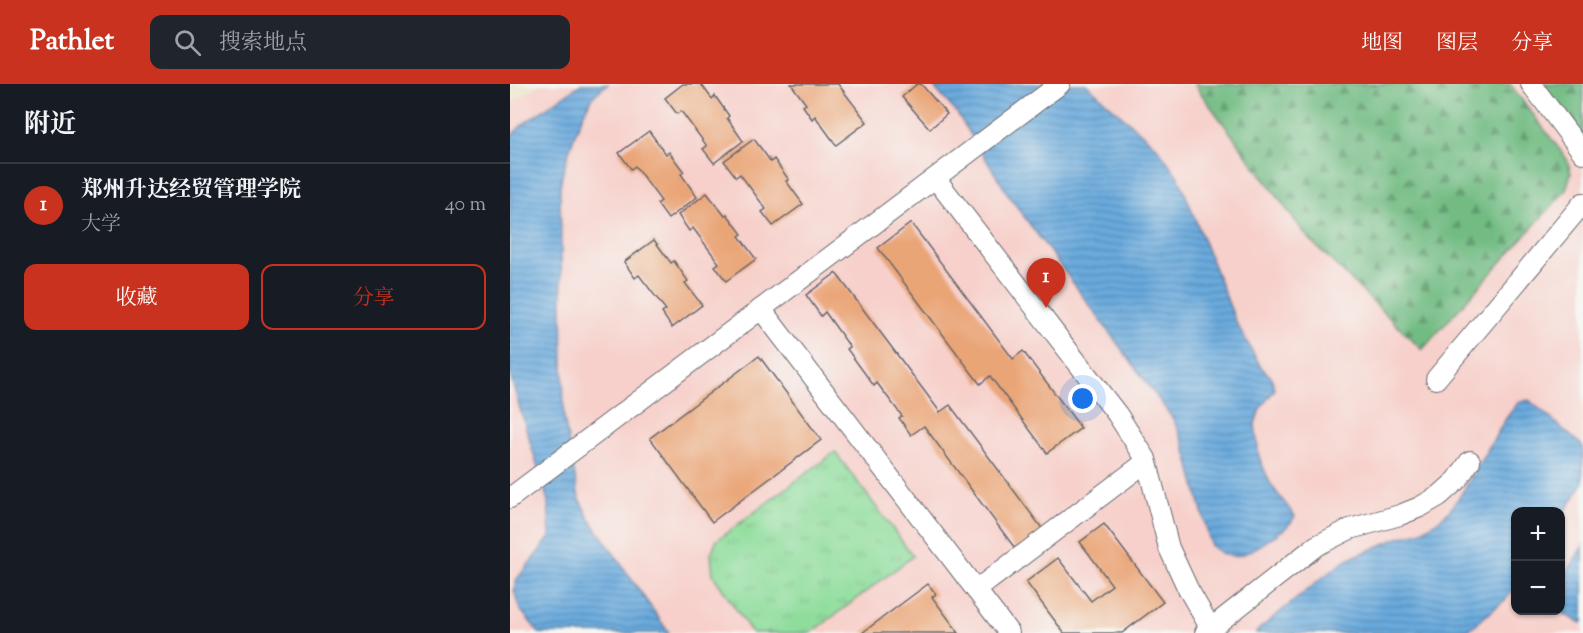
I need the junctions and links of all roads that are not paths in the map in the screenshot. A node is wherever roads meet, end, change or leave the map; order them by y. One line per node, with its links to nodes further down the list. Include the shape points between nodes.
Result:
1 (1060, 84): 4 (lane)
2 (1531, 84): 3 (lane)
3 (1583, 153)
4 (936, 178): 6 (lane); 9 (lane, via 1117,414)
5 (1583, 202): 7 (lane)
6 (761, 309): 10 (lane); 11 (lane)
7 (1436, 379)
8 (1470, 461): 12 (lane, via 1457,480 1439,495 1400,515 1350,529 1316,546)
9 (1146, 462): 11 (lane); 12 (lane, via 1169,548)
10 (512, 497)
11 (976, 590): 13 (lane)
12 (1208, 631)
13 (1009, 633)

